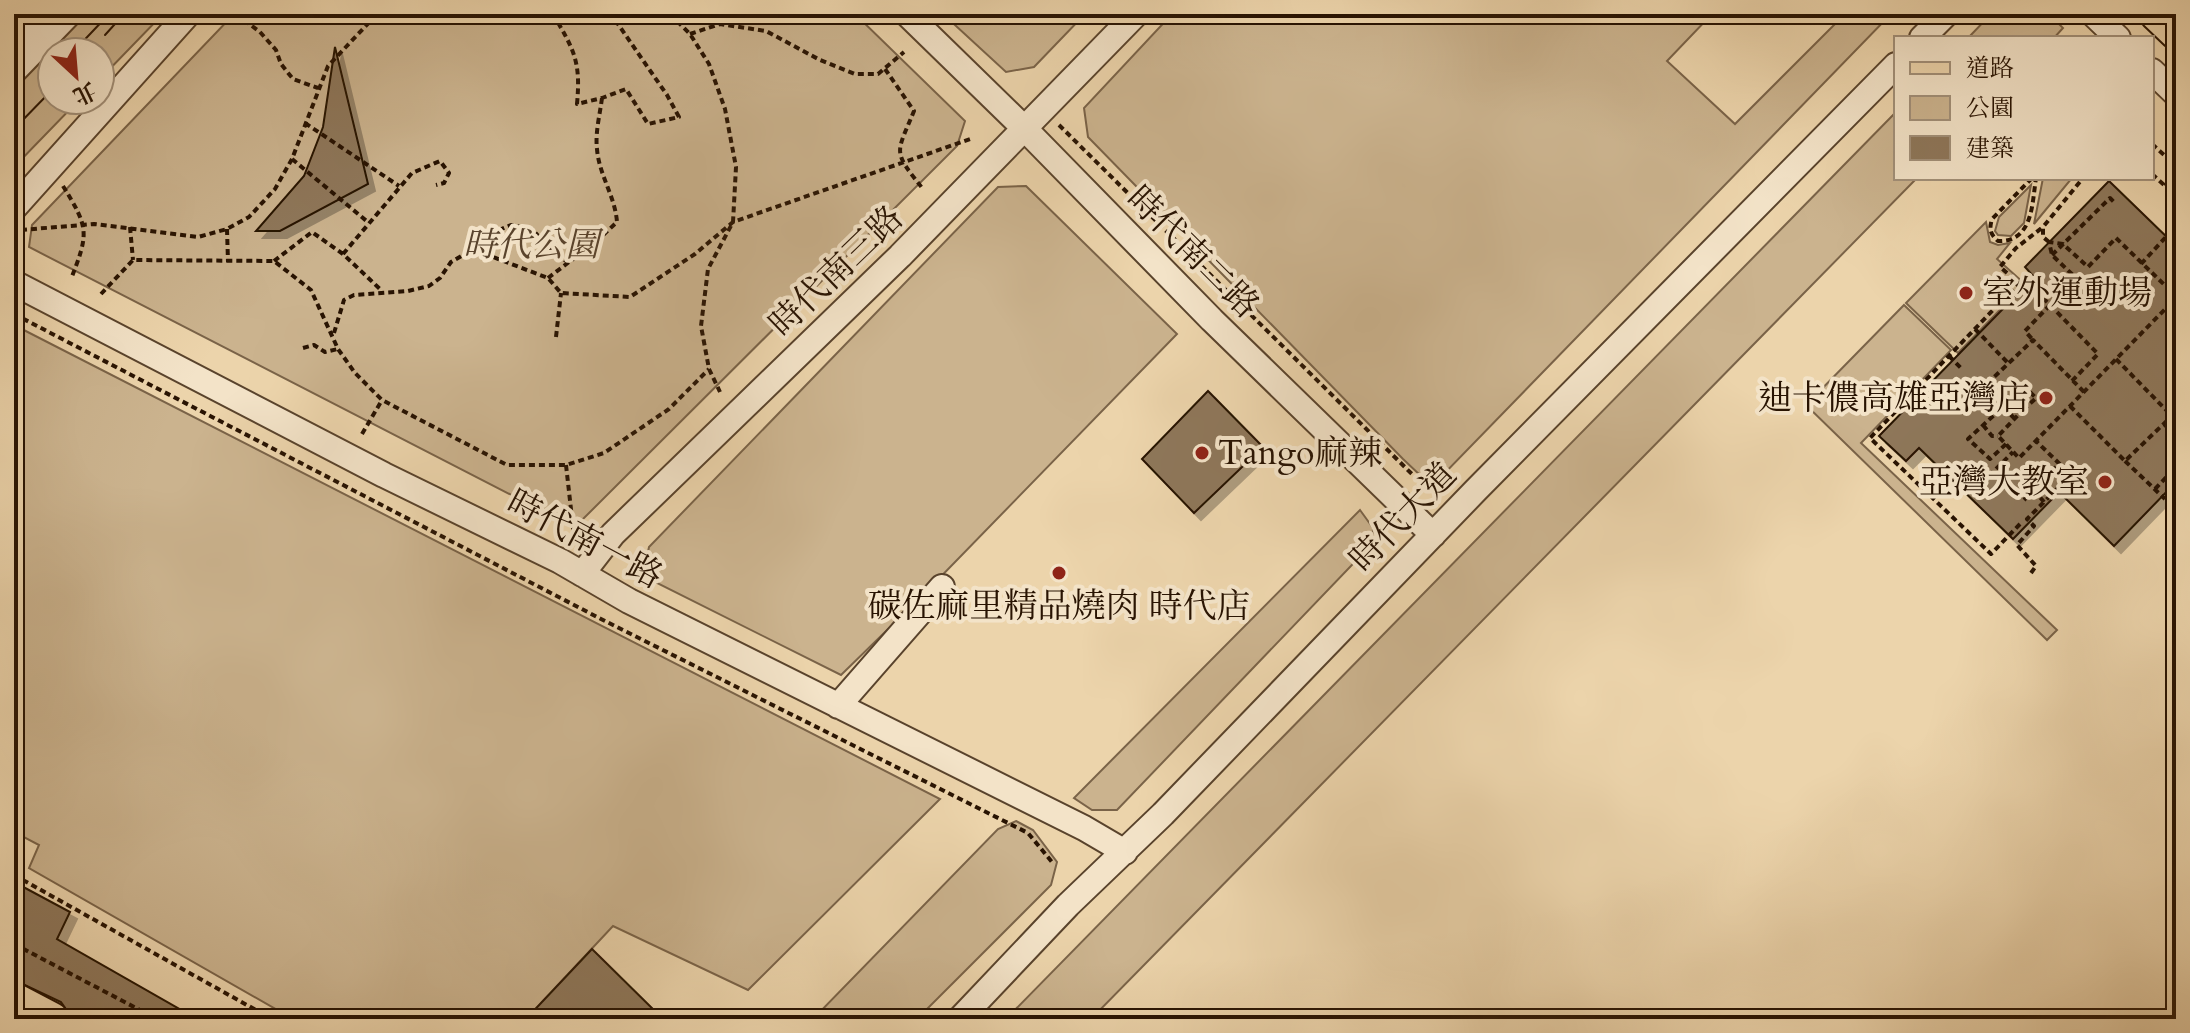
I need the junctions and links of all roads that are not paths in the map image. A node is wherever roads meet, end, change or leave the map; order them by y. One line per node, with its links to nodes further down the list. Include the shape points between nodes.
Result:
1 (42, 14): 12 (street)
2 (69, 14): 14 (street)
3 (188, 14): 18 (street)
4 (907, 14): 17 (street, 時代南二路)
5 (1136, 14): 17 (street, 時代南三路)
6 (1946, 14): 10 (street)
7 (2093, 14): 11 (street)
8 (2156, 14): 9 (main road)
9 (2176, 33)
10 (1924, 36)
11 (2116, 36)
12 (14, 43)
13 (1894, 67): 20 (street, 時代大道)
14 (14, 71)
15 (2154, 73): 16 (street)
16 (2176, 94)
17 (1025, 129): 20 (street, 時代南二路); 21 (street, 時代南三路, via 613,534)
18 (14, 208)
19 (14, 283): 21 (street, 時代南一路)
20 (1433, 535): 24 (street, 時代大道)
21 (582, 574): 23 (street, 時代南一路)
22 (942, 587): 23 (street)
23 (838, 706): 24 (street, 時代南一路)
24 (1125, 852): 27 (street, 時代大道)
25 (14, 999): 26 (main road)
26 (52, 1019)
27 (960, 1019)

